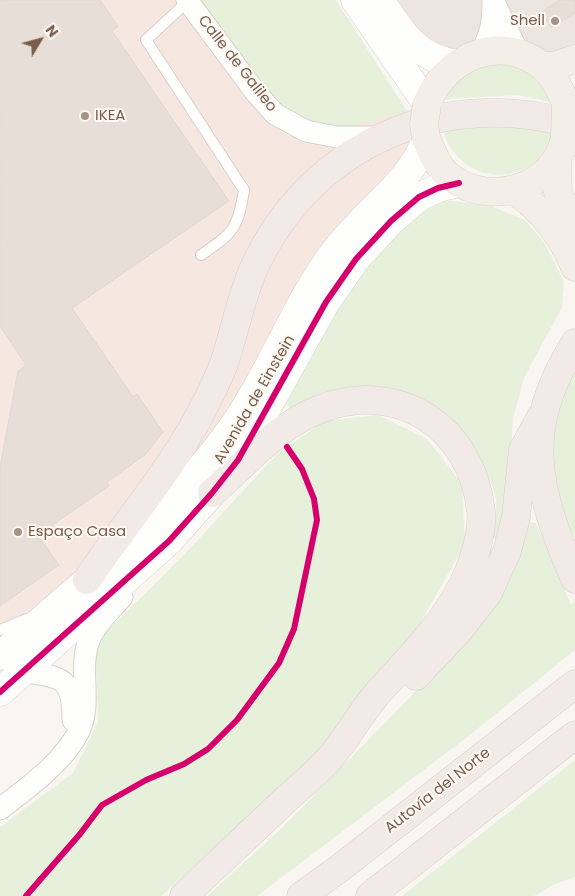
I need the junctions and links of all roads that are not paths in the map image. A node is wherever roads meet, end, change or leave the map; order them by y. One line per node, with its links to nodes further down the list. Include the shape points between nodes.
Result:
1 (188, 0): 11 (street, Calle de Galileo, via 275,114 306,131 337,137); 16 (lane, via 146,40 244,190 239,219 227,236)
2 (355, 0): 9 (street)
3 (380, 0): 6 (street, via 411,44 440,61)
4 (493, 0): 5 (street); 6 (street, via 490,35)
5 (519, 54): 6 (main road, via 496,52); 8 (main road)
6 (468, 59): 9 (main road, via 437,82)
7 (575, 59): 8 (main road, via 565,64)
8 (543, 66): 10 (main road, via 556,83)
9 (427, 104): 12 (main road, bridge)
10 (567, 124): 11 (highway, via 522,113 471,113 413,125); 14 (main road, via 530,184); 15 (main road, via 558,193)
11 (378, 137): 23 (highway, via 346,157 319,180 290,210 271,238 254,268 227,356 188,438)
12 (426, 138): 13 (main road, via 440,166); 23 (street, Avenida de Einstein, via 415,164 333,254 307,293 239,418 210,457 183,490)
13 (460, 183): 14 (main road, via 491,193); 20 (street, Avenida de Einstein, via 419,197 391,221 356,259 326,302 238,460)
14 (514, 190): 17 (main road, via 543,214 568,250)
15 (575, 228)
16 (201, 255)
17 (575, 267)
18 (575, 342): 19 (highway, via 551,387)
19 (542, 417): 22 (highway, via 538,458 544,492 555,532); 32 (highway, via 524,450 516,517 507,551 488,593 460,629 377,719)
20 (212, 493): 21 (street, Avenida de Einstein); 32 (highway, via 290,424 320,409 358,399 396,403 434,420 462,452 475,481 481,513 474,554 465,580 424,640 368,706)
21 (169, 541): 27 (street, Avenida de Einstein); 31 (street, via 94,630 85,657 83,716)
22 (575, 579)
23 (87, 580): 24 (street, Avenida de Einstein)
24 (56, 607): 25 (lane); 26 (street, Avenida de Einstein)
25 (0, 630)
26 (0, 656)
27 (24, 672): 29 (street, Avenida de Einstein); 31 (street, via 47,674 64,682 72,694 73,732)
28 (575, 684): 35 (highway, Autovía del Norte)
29 (0, 692)
30 (575, 735): 36 (highway)
31 (66, 750): 33 (street)
32 (331, 757): 34 (highway)
33 (0, 809)
34 (184, 896)
35 (300, 896)
36 (370, 896)

